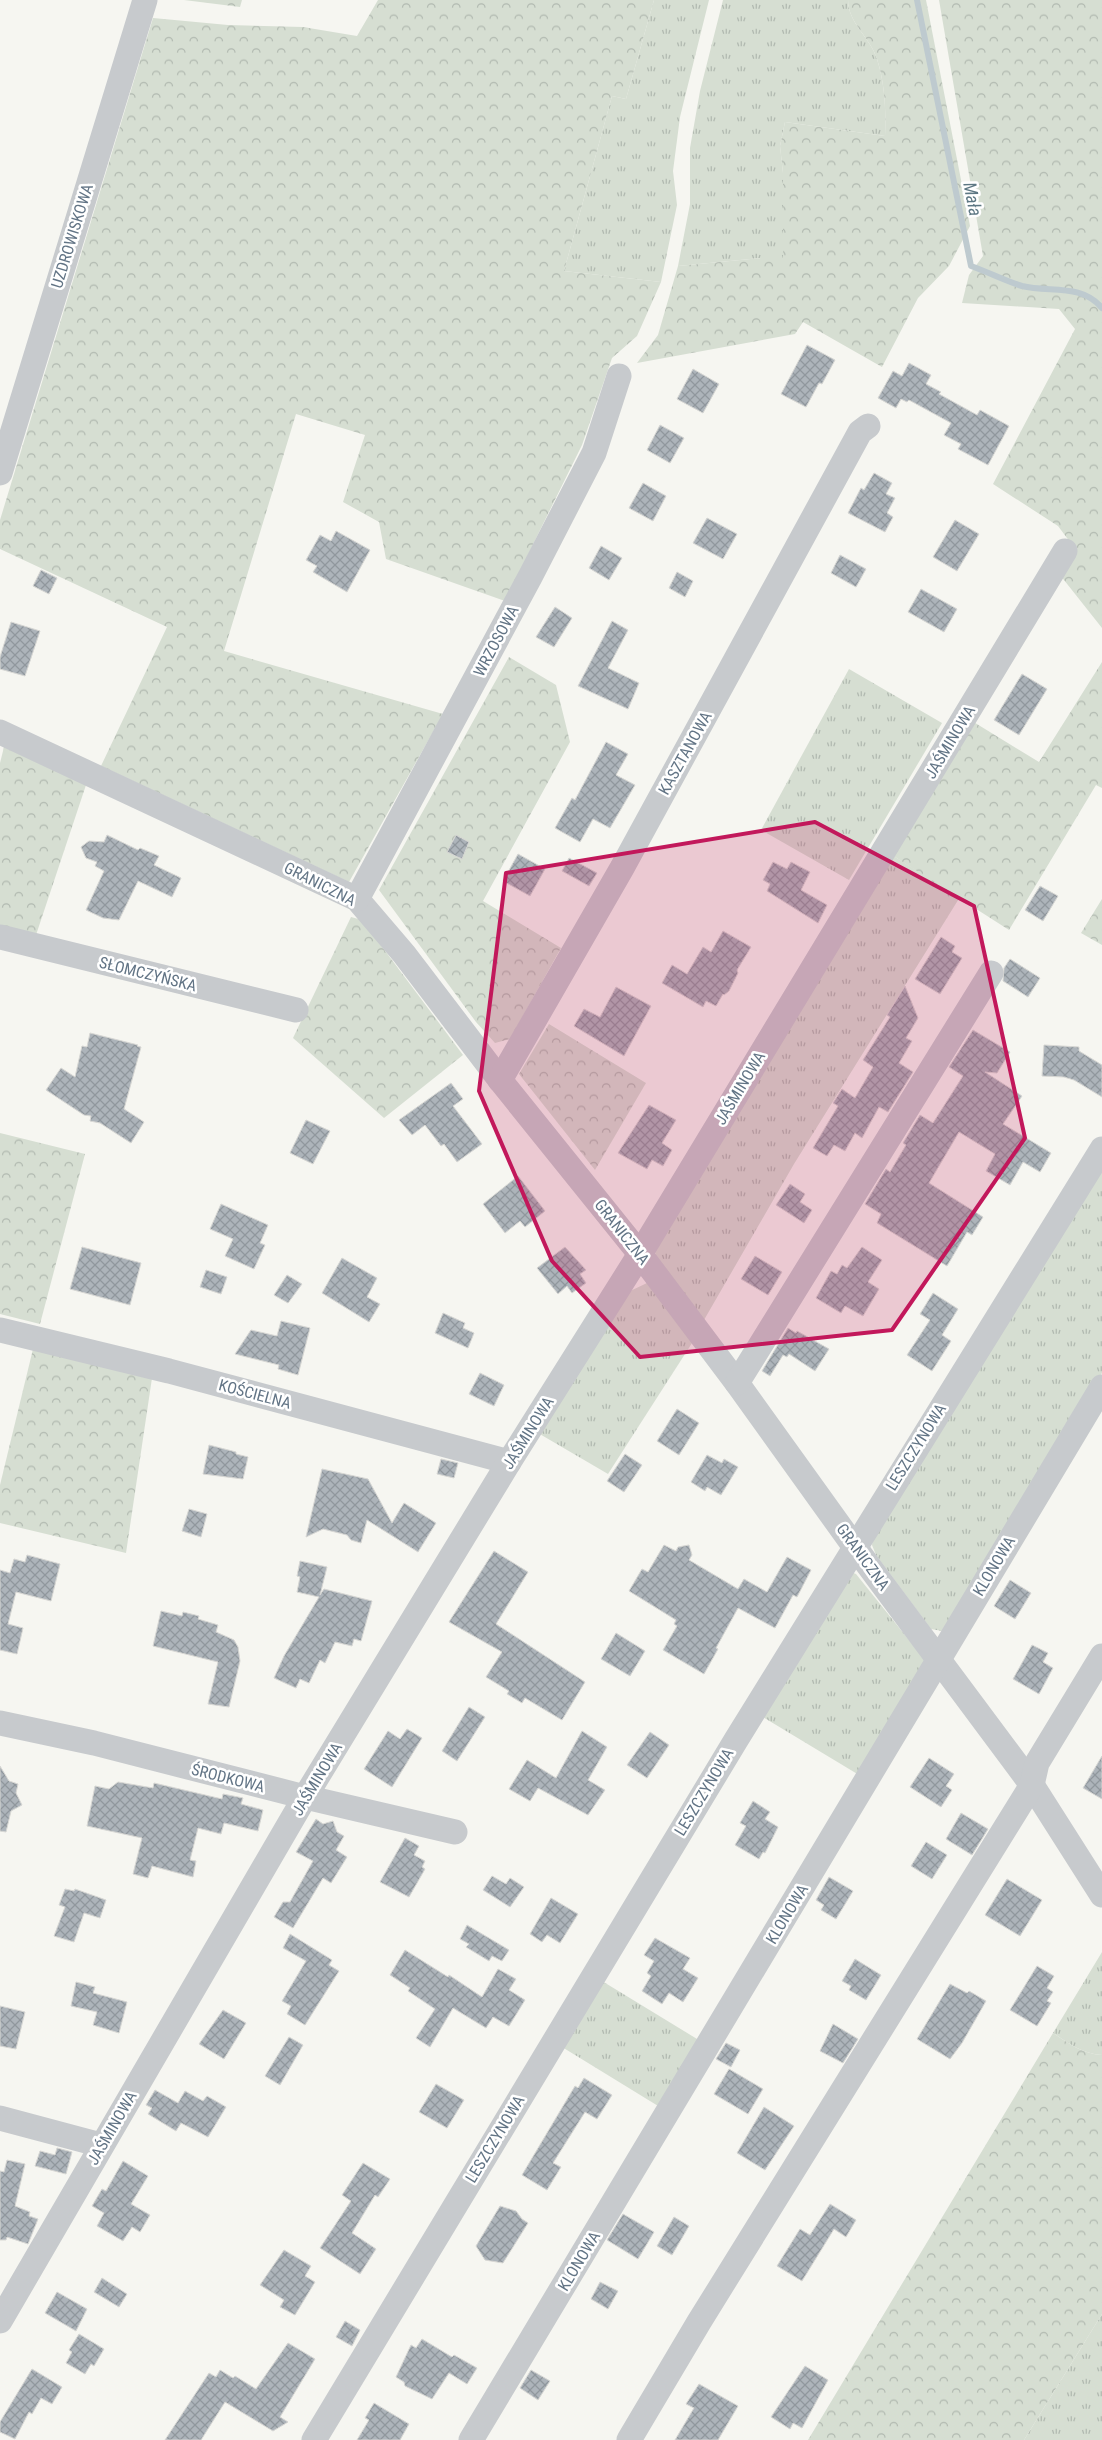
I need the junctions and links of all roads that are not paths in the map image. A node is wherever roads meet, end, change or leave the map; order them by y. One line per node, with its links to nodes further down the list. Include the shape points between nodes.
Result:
1 (145, 0): 4 (street, UZDROWISKOWA)
2 (619, 376): 7 (street, WRZOSOWA, via 589,462)
3 (868, 426): 11 (street, KASZTANOWA, via 860,432 618,876)
4 (0, 473)
5 (1065, 551): 13 (street, JAŚMINOWA)
6 (0, 732): 7 (street, GRANICZNA)
7 (357, 899): 11 (street, GRANICZNA, via 404,954)
8 (0, 938): 10 (street, SŁOMCZYŃSKA)
9 (991, 973): 15 (street)
10 (296, 1010)
11 (500, 1080): 13 (street, GRANICZNA)
12 (1102, 1150): 18 (street, LESZCZYNOWA)
13 (640, 1254): 15 (street, GRANICZNA); 17 (street, JAŚMINOWA)
14 (0, 1330): 17 (street, KOŚCIELNA, via 169,1371)
15 (737, 1383): 18 (street, GRANICZNA)
16 (1102, 1387): 20 (street, KLONOWA)
17 (509, 1462): 23 (street, JAŚMINOWA)
18 (854, 1546): 20 (street, GRANICZNA); 29 (street, LESZCZYNOWA)
19 (1102, 1656): 22 (street, via 1037,1763)
20 (939, 1658): 22 (street, GRANICZNA); 30 (street, KLONOWA)
21 (0, 1723): 23 (street, ŚRODKOWA, via 94,1743)
22 (1032, 1785): 25 (street, GRANICZNA); 31 (street)
23 (305, 1797): 24 (street, ŚRODKOWA); 27 (street, JAŚMINOWA)
24 (455, 1832)
25 (1102, 1894)
26 (0, 2118): 27 (street)
27 (101, 2145): 28 (street, JAŚMINOWA)
28 (0, 2321)
29 (314, 2440)
30 (471, 2440)
31 (629, 2440)

